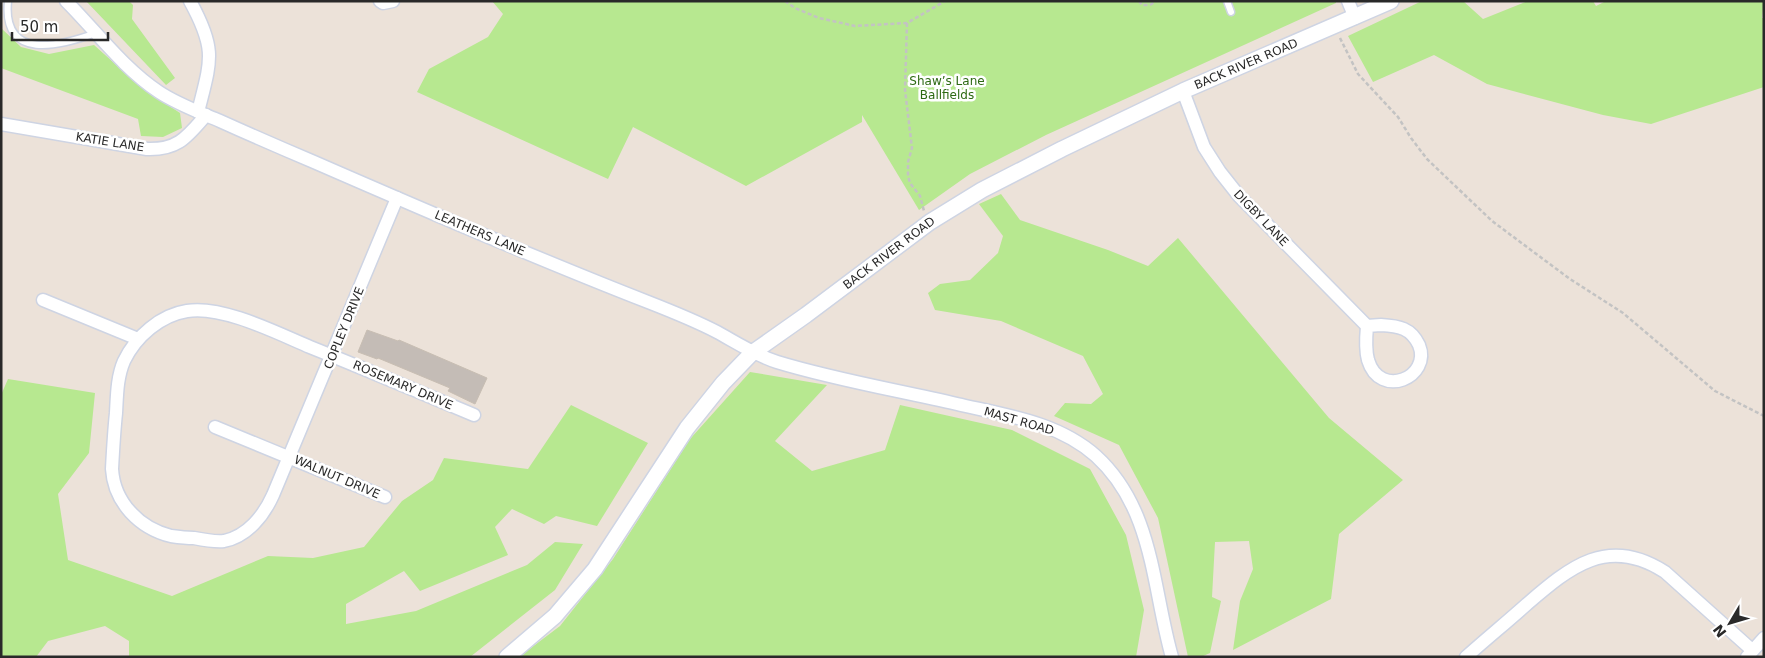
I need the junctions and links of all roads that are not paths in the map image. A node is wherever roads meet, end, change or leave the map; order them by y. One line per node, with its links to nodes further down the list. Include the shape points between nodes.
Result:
1 (8, 1): 11 (lane, via 7,12 13,31 28,44 58,45)
2 (66, 1): 11 (street, LEATHERS LANE)
3 (190, 1): 13 (street, via 209,42)
4 (380, 1): 5 (street)
5 (393, 1)
6 (1227, 1): 9 (lane)
7 (1348, 1): 10 (street)
8 (1391, 1): 10 (street, BACK RIVER ROAD)
9 (1231, 12)
10 (1355, 18): 12 (street, BACK RIVER ROAD)
11 (96, 32): 13 (street, LEATHERS LANE, via 144,80 172,100)
12 (1183, 92): 17 (street, DIGBY LANE, via 1204,147 1220,172 1239,196); 19 (street, BACK RIVER ROAD, via 1009,175 955,205)
13 (202, 113): 14 (street, KATIE LANE, via 181,142 160,149); 15 (street, LEATHERS LANE)
14 (1, 124)
15 (397, 198): 19 (street, LEATHERS LANE, via 690,319); 20 (street, COPLEY DRIVE)
16 (43, 300): 18 (street)
17 (1367, 326): 17 (street, via 1394,326 1406,329 1415,337 1420,362 1405,380 1395,383 1374,373 1368,360)
18 (138, 339): 20 (street, ROSEMARY DRIVE, via 157,323 186,311 200,310 238,318); 23 (street, COPLEY DRIVE, via 124,361 119,378 112,482 123,504 143,523 179,537 224,541 238,535 267,509)
19 (752, 353): 27 (street, BACK RIVER ROAD, via 686,428 595,569 555,616); 28 (street, MAST ROAD, via 807,370 1017,417 1061,433 1087,449 1110,470 1141,523)
20 (332, 356): 21 (street, ROSEMARY DRIVE); 23 (street, COPLEY DRIVE)
21 (474, 415)
22 (215, 427): 23 (street, WALNUT DRIVE)
23 (289, 456): 24 (street, WALNUT DRIVE)
24 (385, 497)
25 (1764, 638): 26 (street)
26 (1750, 654): 29 (street, via 1665,572 1640,559 1610,556 1568,570)
27 (507, 657)
28 (1172, 657)
29 (1466, 657)

